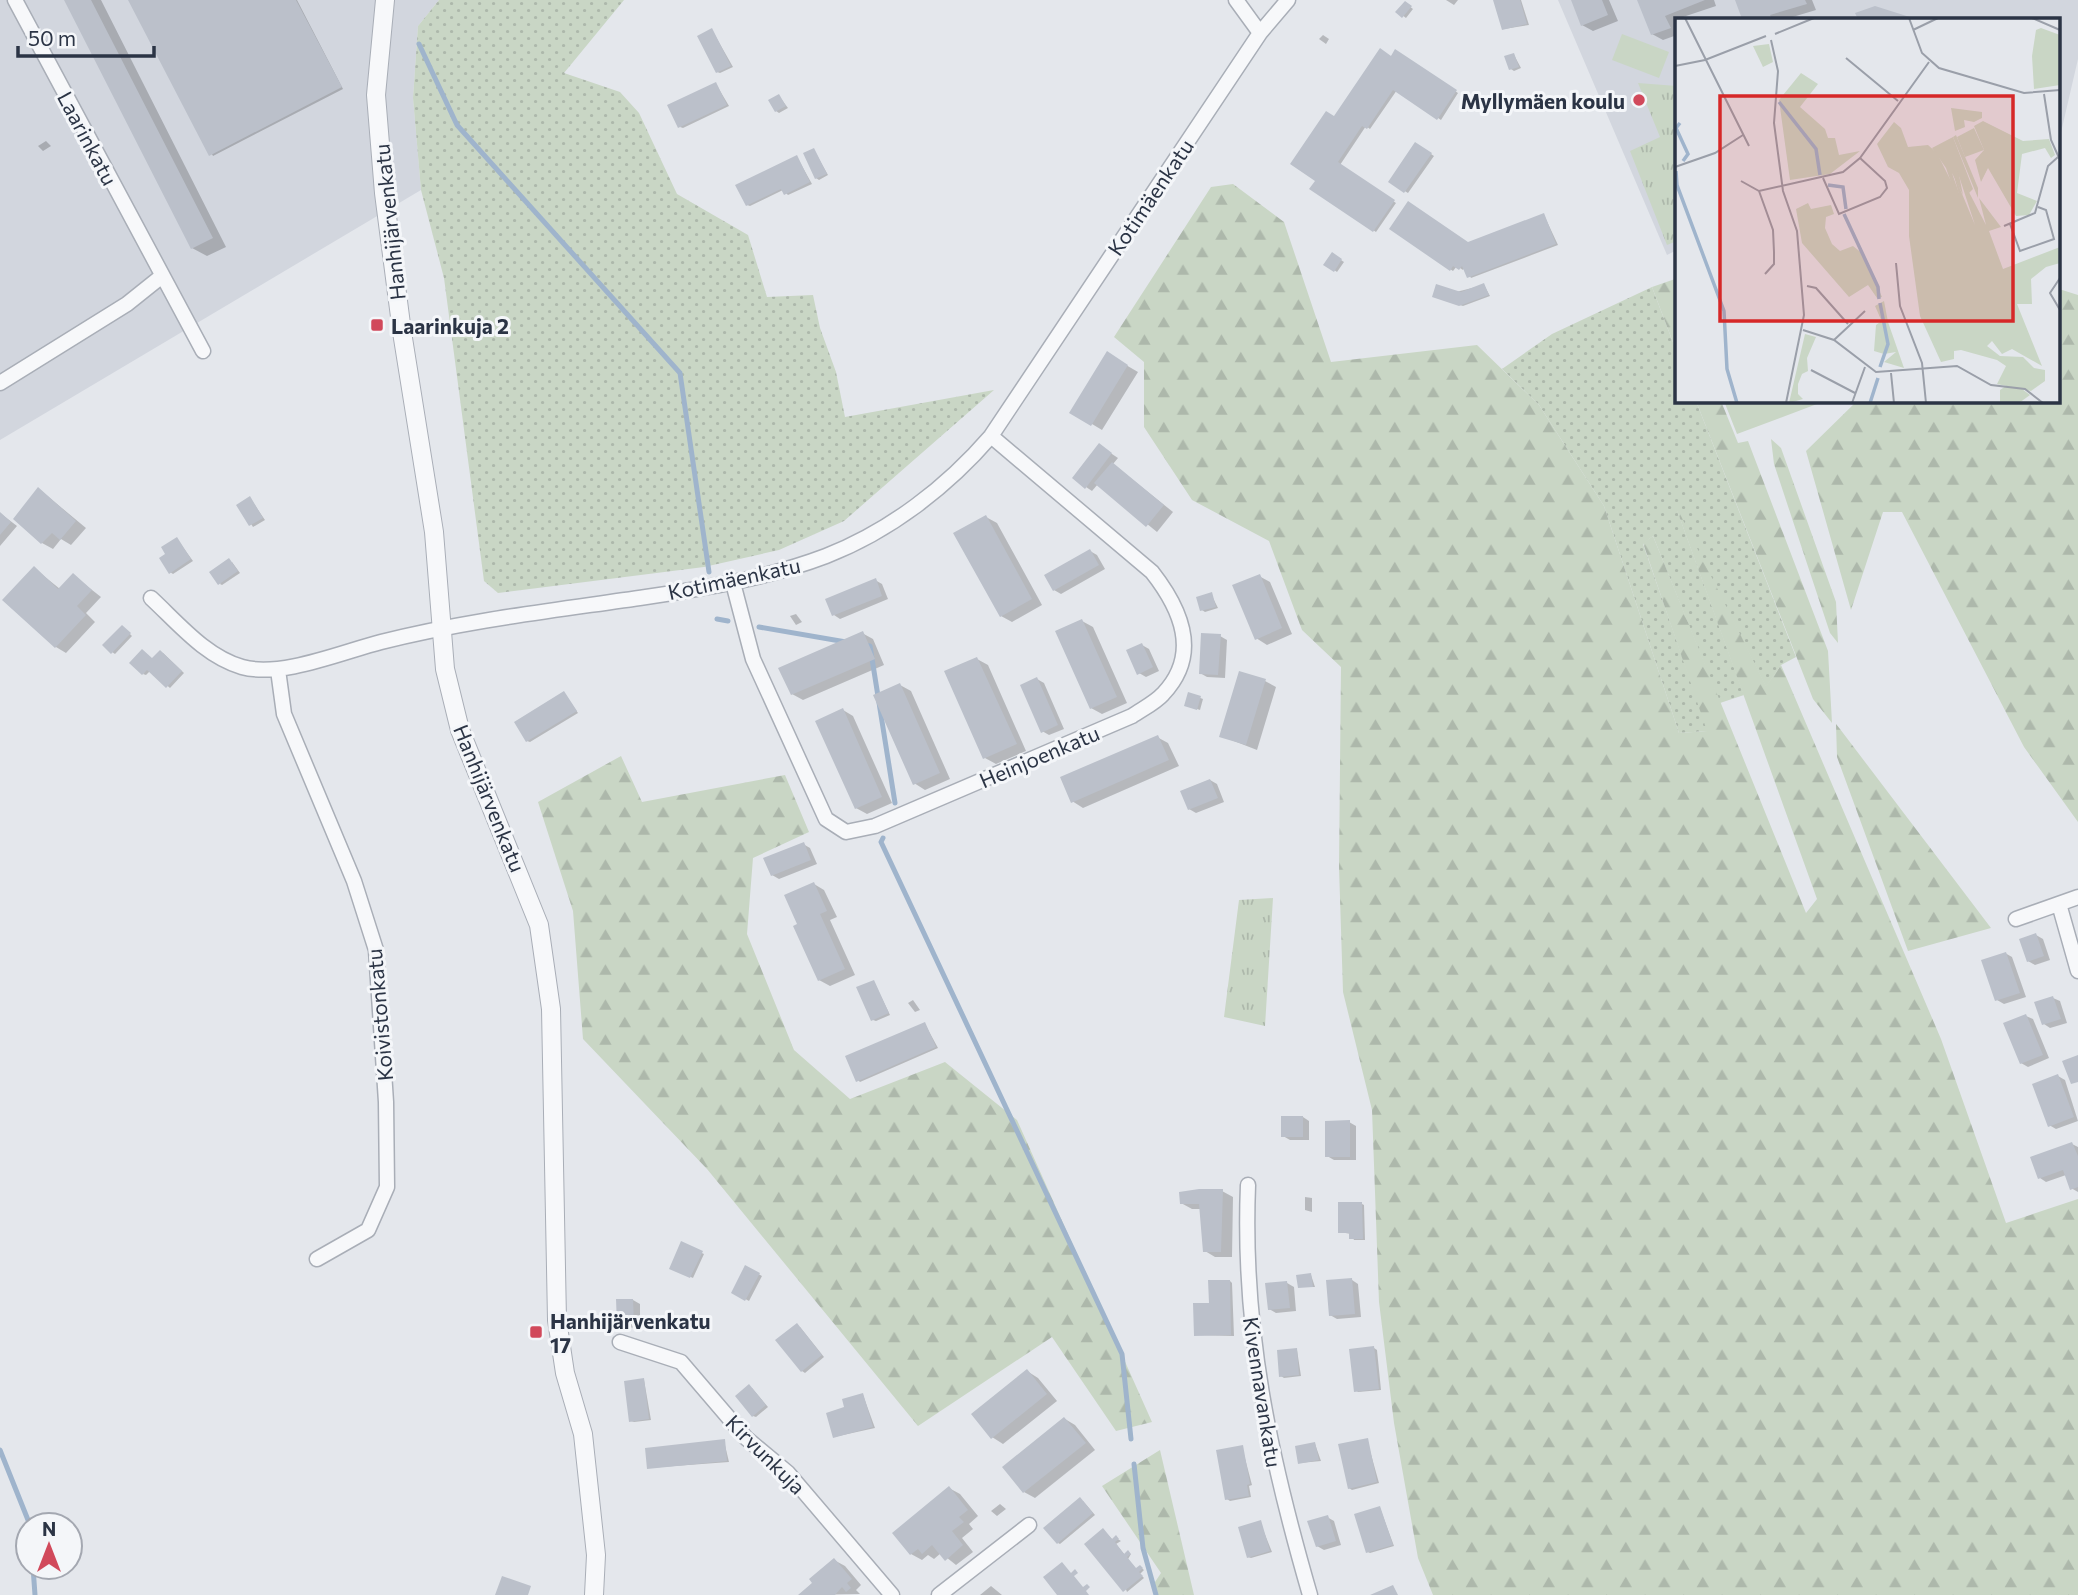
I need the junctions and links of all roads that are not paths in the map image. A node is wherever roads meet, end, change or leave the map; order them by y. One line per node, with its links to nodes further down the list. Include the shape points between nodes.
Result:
1 (15, 0): 6 (street, Laarinkatu)
2 (385, 0): 12 (street, Hanhijärvenkatu, via 376,95 384,193 434,532)
3 (1236, 0): 5 (street)
4 (1288, 0): 5 (street, Kotimäenkatu)
5 (1260, 33): 9 (street, Kotimäenkatu)
6 (162, 276): 7 (street, Laarinkatu); 8 (street)
7 (203, 351)
8 (0, 383)
9 (991, 436): 10 (street, Kotimäenkatu, via 961,470 871,535 828,555); 10 (street, Heinjoenkatu, via 1152,572 1173,599 1183,630 1184,653 1177,674 1163,694 1132,716 874,826 846,832 826,819 753,659)
10 (733, 583): 12 (street, Kotimäenkatu)
11 (151, 598): 13 (street, Kotimäenkatu, via 211,654 244,667)
12 (443, 628): 13 (street, Kotimäenkatu); 22 (street, Hanhijärvenkatu, via 444,669 460,730 539,925 545,958 551,1009 557,1320 565,1373 583,1434 596,1555)
13 (278, 670): 19 (street, Koivistonkatu, via 284,714 354,881 376,950 387,1187 368,1230)
14 (2078, 897): 15 (street)
15 (2059, 904): 16 (street); 17 (street)
16 (2016, 919)
17 (2078, 971)
18 (1248, 1185): 25 (street, Kivennavankatu, via 1251,1324 1279,1487)
19 (317, 1259)
20 (620, 1342): 23 (street, Kirvunkuja, via 681,1362 746,1438 788,1473)
21 (1029, 1525): 24 (street)
22 (594, 1595)
23 (892, 1595)
24 (939, 1595)
25 (1310, 1595)

